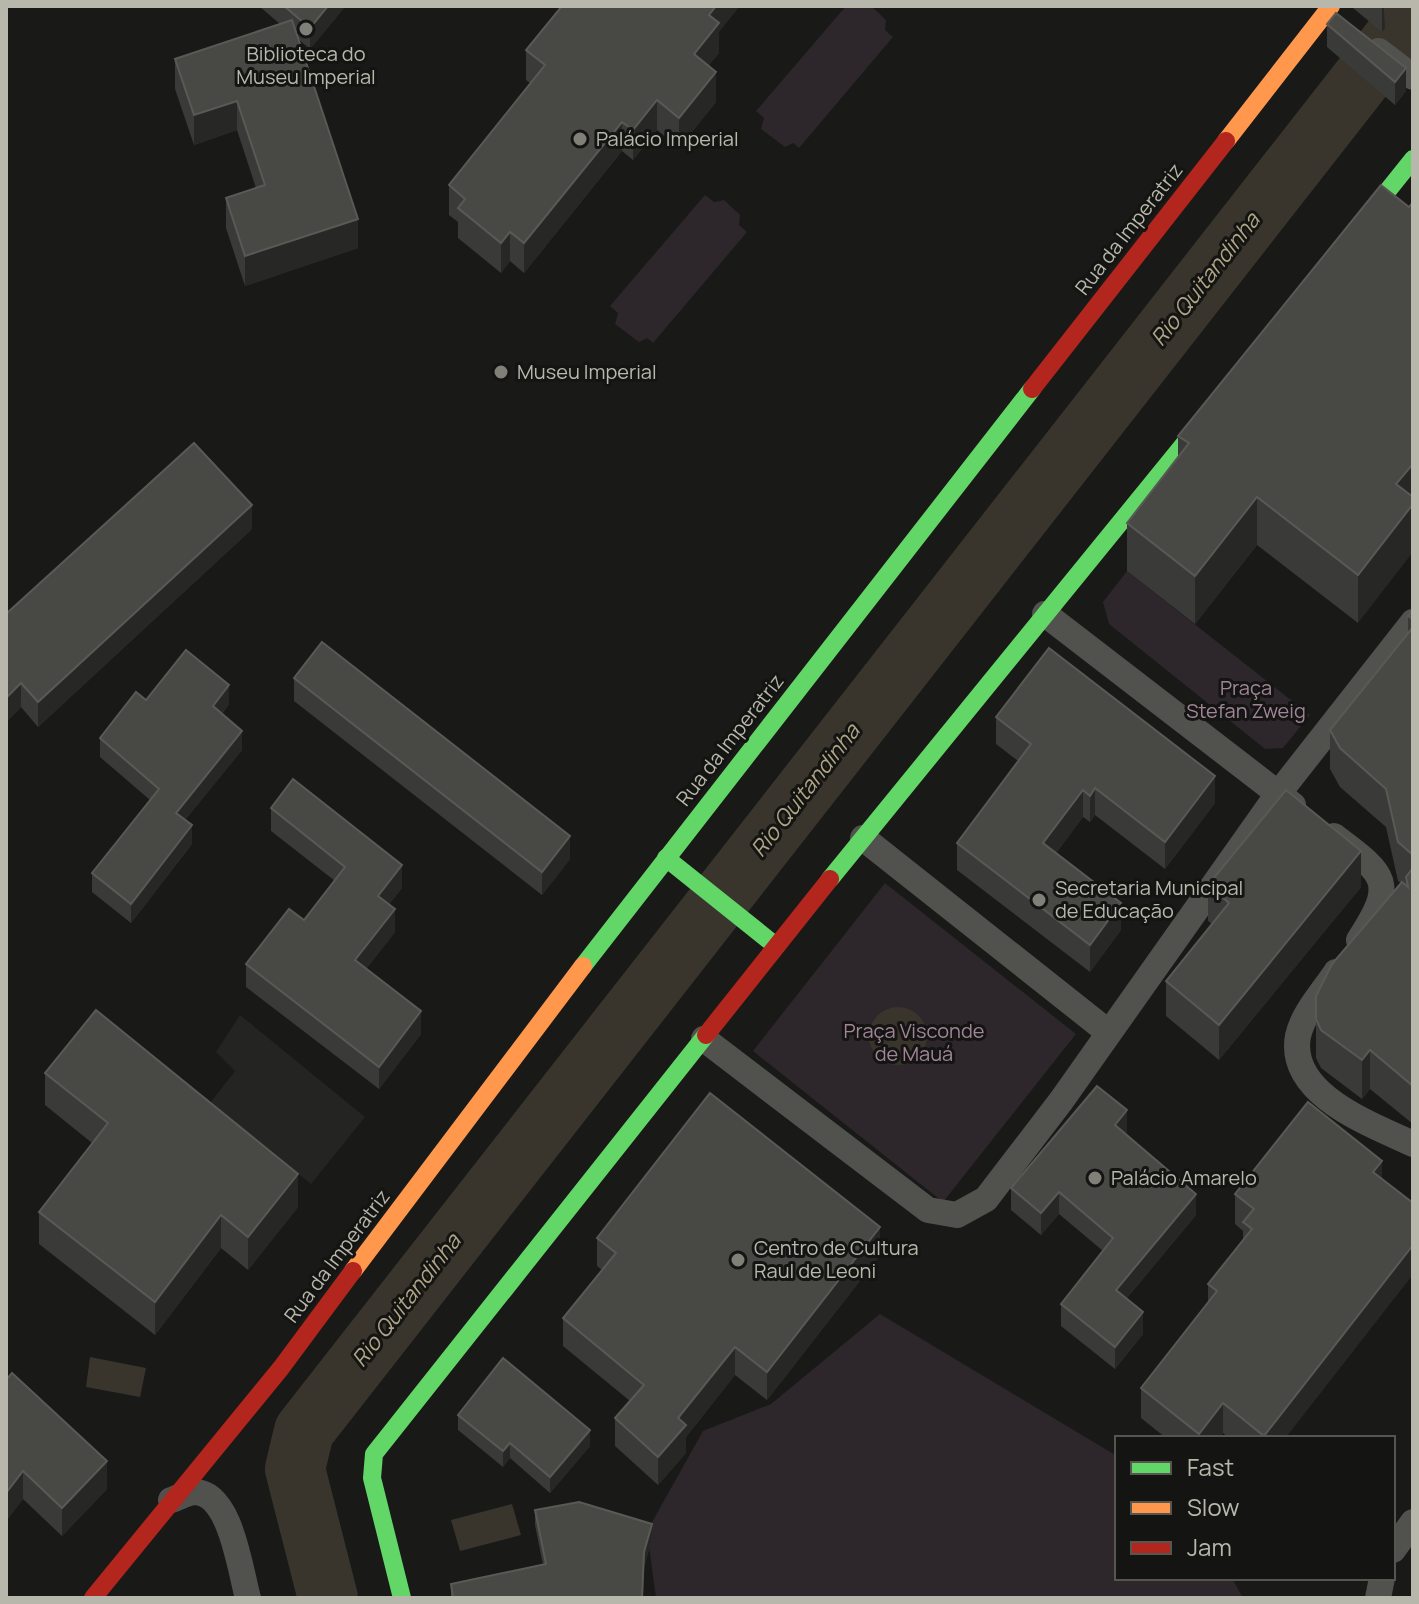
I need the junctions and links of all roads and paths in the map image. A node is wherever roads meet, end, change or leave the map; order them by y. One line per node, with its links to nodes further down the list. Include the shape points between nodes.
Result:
1 (1327, 7): 2 (street); 10 (main road, Rua da Imperatriz)
2 (1413, 77)
3 (1413, 159): 4 (main road)
4 (1343, 246)
5 (1224, 394): 6 (main road)
6 (1045, 614): 8 (street); 9 (main road)
7 (1413, 622): 8 (street)
8 (1278, 794): 12 (street); 14 (street, via 1372,864 1383,888 1380,907 1306,1016 1298,1046 1307,1075 1319,1091 1358,1117)
9 (863, 838): 11 (main road); 12 (street)
10 (666, 858): 11 (main road); 15 (main road, Rua da Imperatriz, via 281,1368)
11 (776, 946): 13 (main road)
12 (1108, 1032): 13 (street, via 986,1199 957,1215 928,1210)
13 (704, 1039): 20 (main road, via 374,1454 372,1478)
14 (1413, 1144)
15 (171, 1500): 18 (main road, Rua da Imperatriz); 19 (street, via 194,1492 223,1508)
16 (1413, 1522): 17 (street)
17 (1395, 1547)
18 (93, 1598)
19 (248, 1598)
20 (402, 1598)

